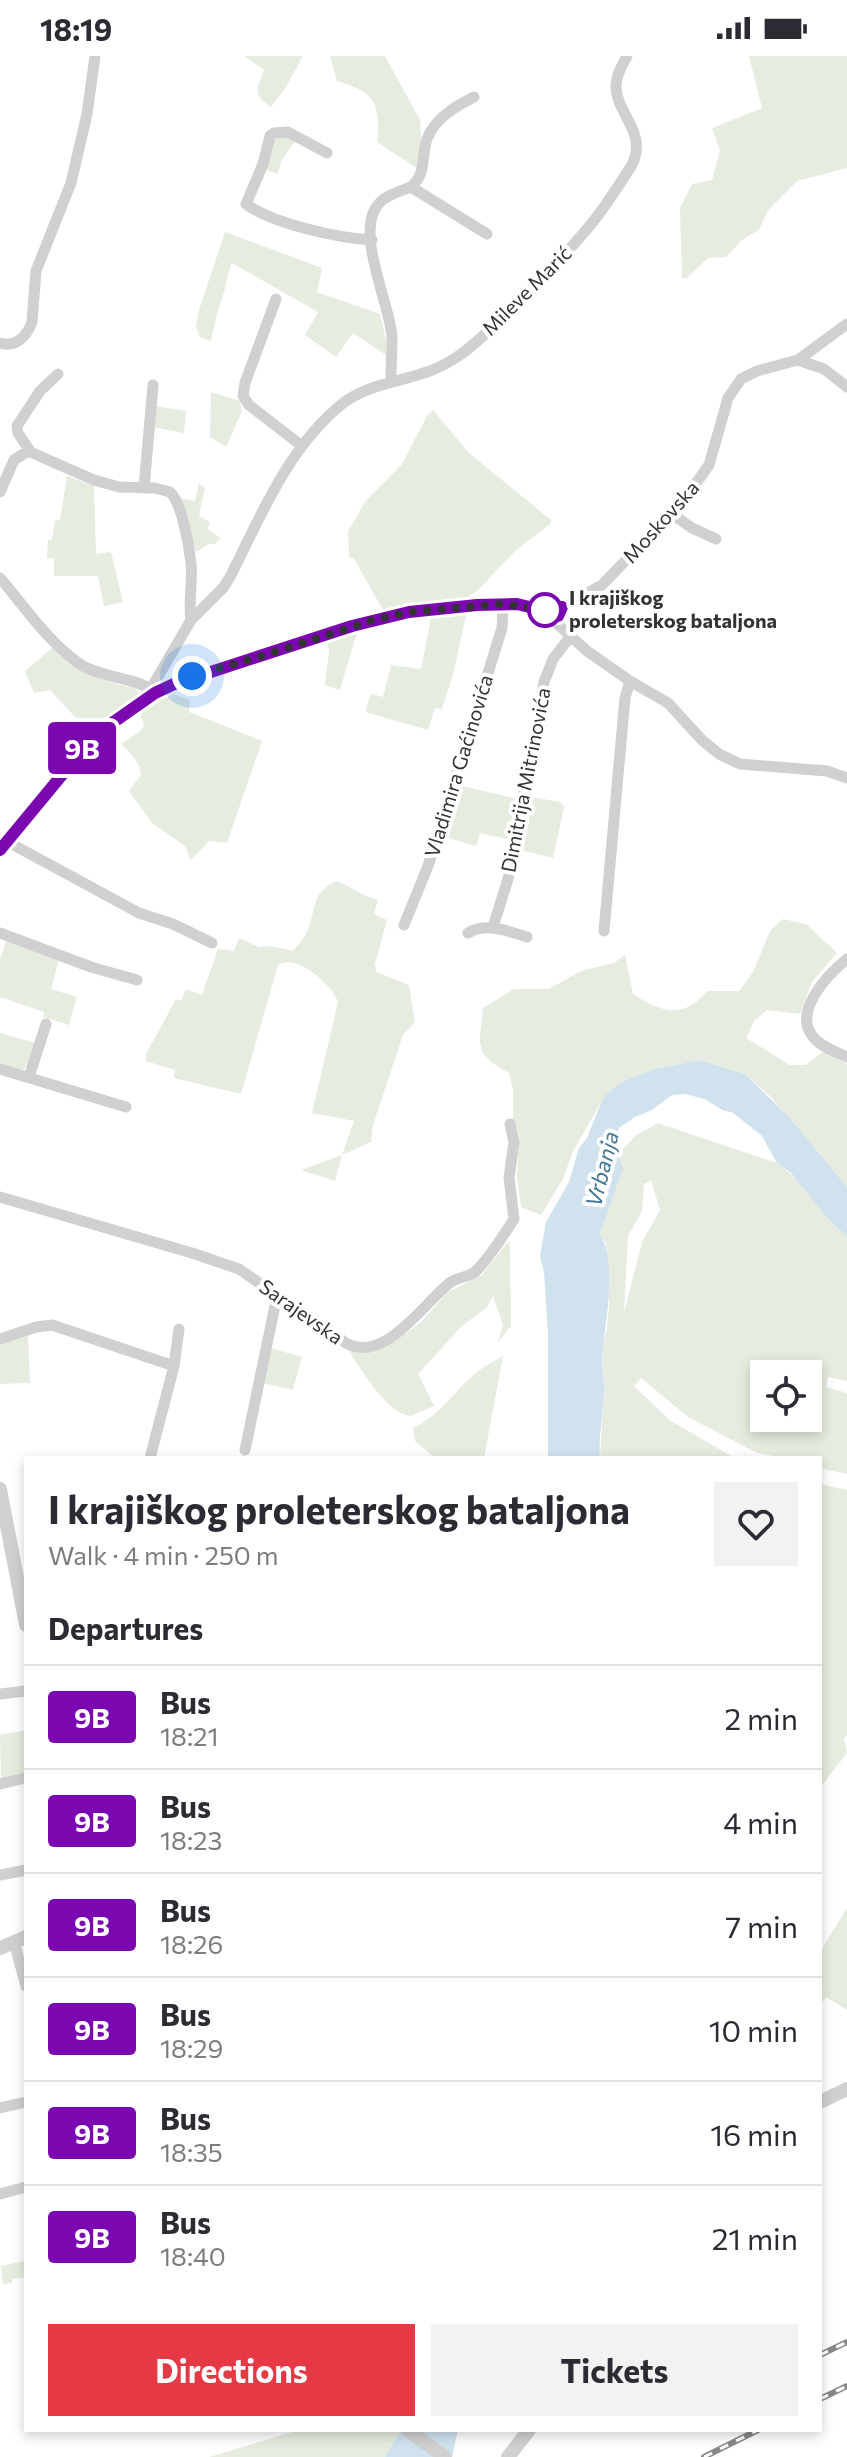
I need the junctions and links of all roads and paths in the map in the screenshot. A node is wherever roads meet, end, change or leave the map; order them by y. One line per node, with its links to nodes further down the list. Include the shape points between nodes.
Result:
1 (95, 56): 10 (street, via 71,183 36,271 32,322 19,341)
2 (627, 56): 13 (street, Mileve Marić, via 616,92 635,135 636,154 589,227 463,352 426,374)
3 (474, 97): 5 (street, via 452,108 433,127 420,177)
4 (327, 153): 7 (street, via 288,132 274,133 246,204 331,236)
5 (411, 187): 6 (street); 7 (street, via 376,207)
6 (487, 234)
7 (372, 240): 13 (street, via 392,338)
8 (276, 299): 16 (street, via 243,396)
9 (847, 324): 11 (street, Moskovska)
10 (0, 343)
11 (798, 360): 15 (street, via 824,369); 20 (street, Moskovska, via 757,371 737,384 709,465)
12 (58, 374): 17 (street, via 17,426)
13 (391, 381): 16 (street, Mileve Marić, via 350,397)
14 (153, 385): 18 (street)
15 (847, 387)
16 (302, 446): 26 (street, Mileve Marić, via 275,486 223,588)
17 (30, 451): 18 (street, via 94,480); 19 (street, via 14,460)
18 (144, 488): 26 (street, via 170,492 179,506 191,565)
19 (0, 492)
20 (672, 514): 21 (street); 24 (street, Moskovska, via 602,585)
21 (716, 539)
22 (0, 578): 30 (street, via 82,666)
23 (503, 604): 25 (street); 30 (street, via 370,621); 33 (street, Vladimira Gaćinovića, via 502,628 428,866)
24 (562, 607): 25 (street, Moskovska); 27 (street)
25 (542, 610): 27 (street)
26 (191, 620): 30 (street, Mileve Marić)
27 (559, 625): 28 (street)
28 (570, 637): 29 (street); 34 (street, Dimitrija Mitrinovića, via 544,682 508,879)
29 (630, 681): 31 (street, via 668,703 702,740 740,764 816,769); 35 (street)
30 (153, 690): 32 (street, via 89,741)
31 (847, 778)
32 (4, 846): 39 (street)
33 (404, 925)
34 (493, 927): 37 (street); 38 (street)
35 (604, 931)
36 (0, 933): 41 (street)
37 (468, 933)
38 (527, 937)
39 (212, 943)
40 (847, 959): 43 (street, via 821,982 807,1013 814,1038)
41 (137, 980)
42 (46, 1024): 45 (street)
43 (847, 1057)
44 (0, 1069): 45 (street)
45 (29, 1077): 46 (street)
46 (126, 1107)
47 (510, 1124): 49 (street, Sarajevska, via 514,1219 479,1269 450,1283 404,1330 368,1347 352,1347)
48 (0, 1197): 49 (street, Sarajevska, via 230,1266)
49 (277, 1296): 53 (street)
50 (179, 1329): 52 (street)
51 (0, 1339): 52 (street, via 52,1325)
52 (174, 1366): 54 (street)
53 (245, 1450)
54 (151, 1456)
55 (0, 1489): 56 (street)
56 (24, 1615)
57 (24, 1691): 58 (street)
58 (0, 1694)
59 (24, 1778): 60 (street)
60 (0, 1784)
61 (24, 1870): 62 (street)
62 (0, 1875)
63 (13, 1942): 64 (street)
64 (24, 1979)
65 (847, 2089): 66 (street)
66 (822, 2101)
67 (24, 2102): 68 (street)
68 (0, 2108)
69 (24, 2188): 70 (street)
70 (0, 2194)
71 (411, 2432): 73 (street)
72 (527, 2432): 74 (street)
73 (445, 2457)
74 (508, 2457)

